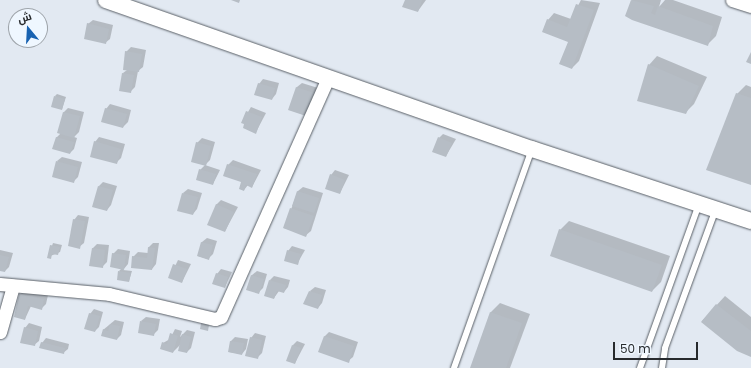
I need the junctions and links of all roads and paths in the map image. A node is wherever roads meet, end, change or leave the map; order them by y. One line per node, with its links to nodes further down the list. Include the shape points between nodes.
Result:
1 (106, 0): 4 (street)
2 (732, 0): 3 (street)
3 (751, 6)
4 (328, 78): 5 (street); 9 (street, via 221,317 215,319 109,294)
5 (532, 149): 6 (street); 11 (lane)
6 (699, 204): 7 (street); 12 (lane)
7 (716, 209): 8 (street); 13 (lane, via 665,348)
8 (751, 221)
9 (6, 285): 10 (street)
10 (0, 332)
11 (454, 368)
12 (640, 368)
13 (662, 368)

